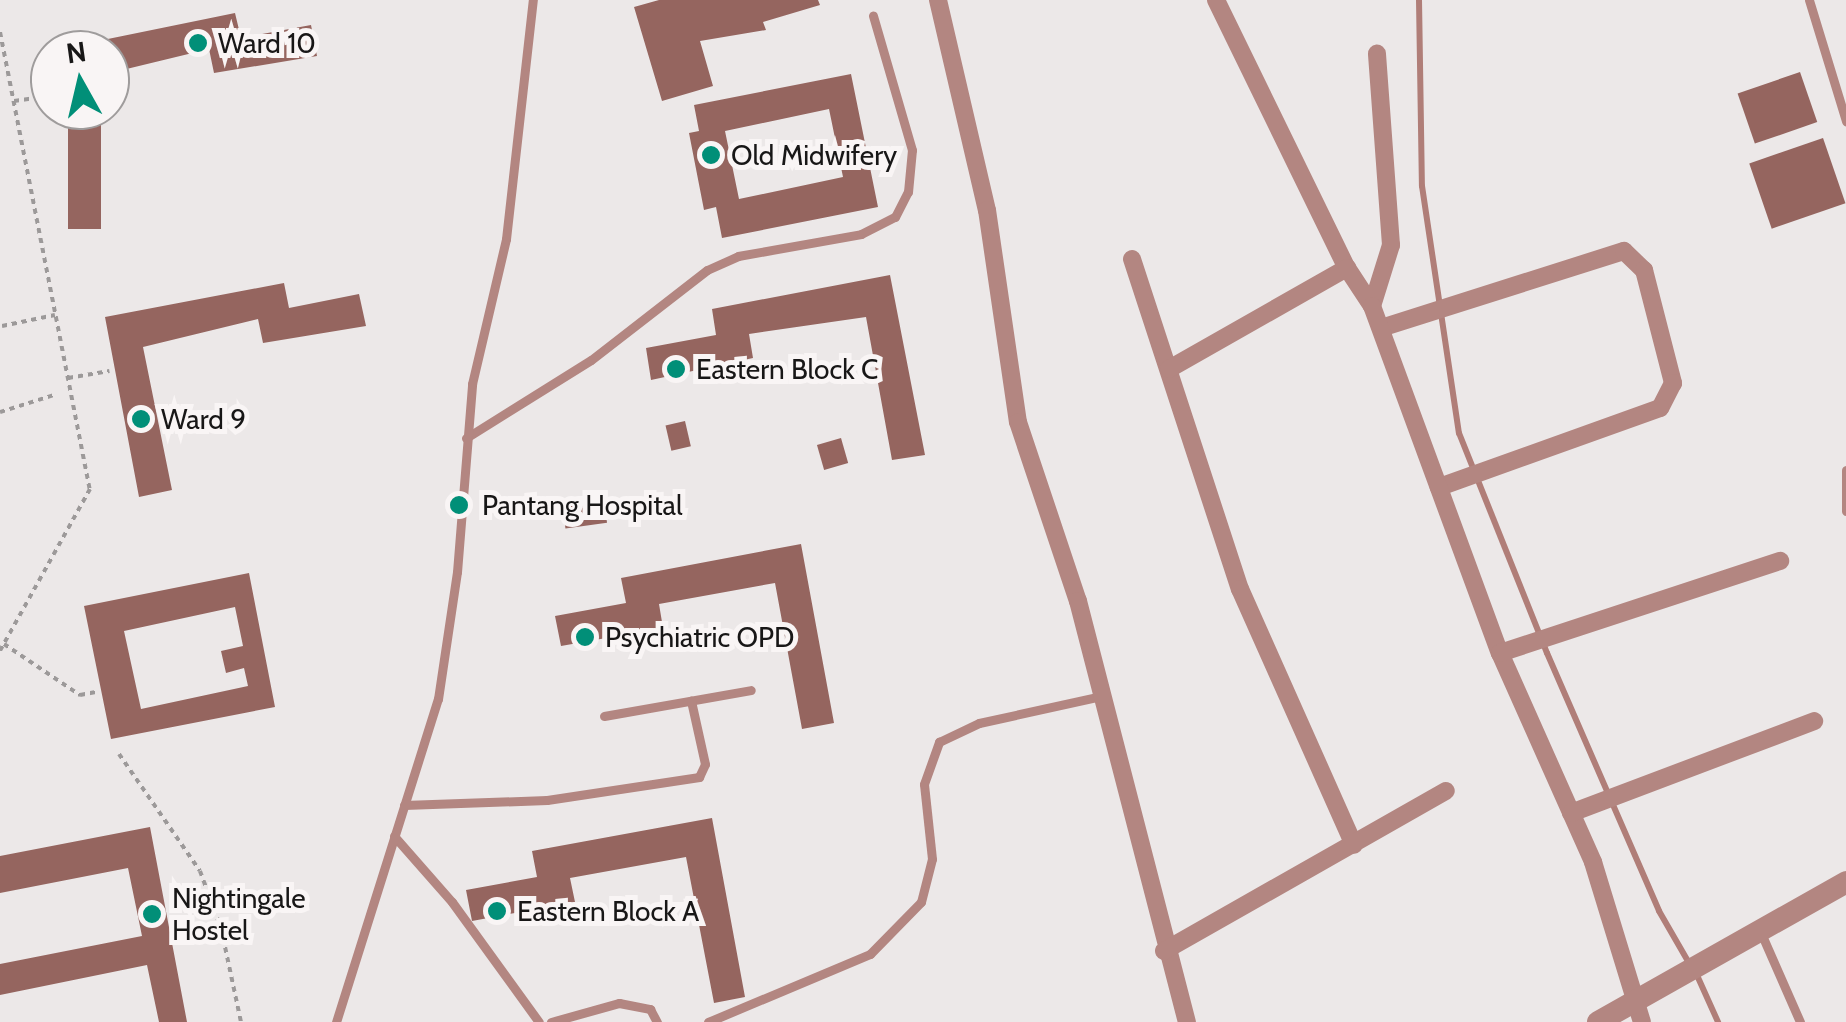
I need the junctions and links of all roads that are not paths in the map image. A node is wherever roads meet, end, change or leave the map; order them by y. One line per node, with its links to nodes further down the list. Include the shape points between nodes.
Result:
1 (533, 0): 13 (lane, via 506,240)
2 (938, 0): 20 (street, via 987,210 1018,422)
3 (1216, 0): 9 (street)
4 (1809, 0): 7 (lane)
5 (872, 16): 13 (lane, via 912,150 908,192 895,218 861,234 738,256 706,270 591,360)
6 (1377, 54): 10 (street, via 1391,245)
7 (1846, 122)
8 (1132, 258): 12 (street)
9 (1347, 268): 10 (street); 12 (street)
10 (1372, 306): 11 (street)
11 (1381, 328): 15 (street); 15 (street, via 1624,250 1644,270 1673,383 1660,408)
12 (1169, 368): 28 (street, via 1268,662)
13 (466, 438): 25 (lane, via 457,572 438,699)
14 (1846, 470): 16 (lane)
15 (1440, 487): 18 (street)
16 (1846, 512)
17 (1780, 562): 18 (street, via 1569,625)
18 (1500, 653): 26 (street)
19 (751, 690): 21 (lane)
20 (1102, 696): 31 (street); 37 (lane, via 979,723 939,742 924,784 932,859 911,915 870,954)
21 (692, 700): 22 (lane); 25 (lane, via 706,764 699,777 547,800)
22 (604, 716)
23 (1814, 721): 26 (street)
24 (1446, 792): 28 (street)
25 (404, 805): 27 (lane)
26 (1571, 812): 32 (street)
27 (394, 836): 33 (lane); 34 (lane, via 452,902)
28 (1354, 845): 31 (street)
29 (1846, 882): 30 (street)
30 (1759, 931): 32 (street, via 1679,976); 40 (lane)
31 (1164, 951): 38 (street)
32 (1639, 1011): 39 (street)
33 (336, 1022)
34 (539, 1022)
35 (550, 1022): 36 (lane, via 619,1004 650,1009)
36 (657, 1022)
37 (708, 1022)
38 (1187, 1022)
39 (1598, 1022)
40 (1800, 1022)

